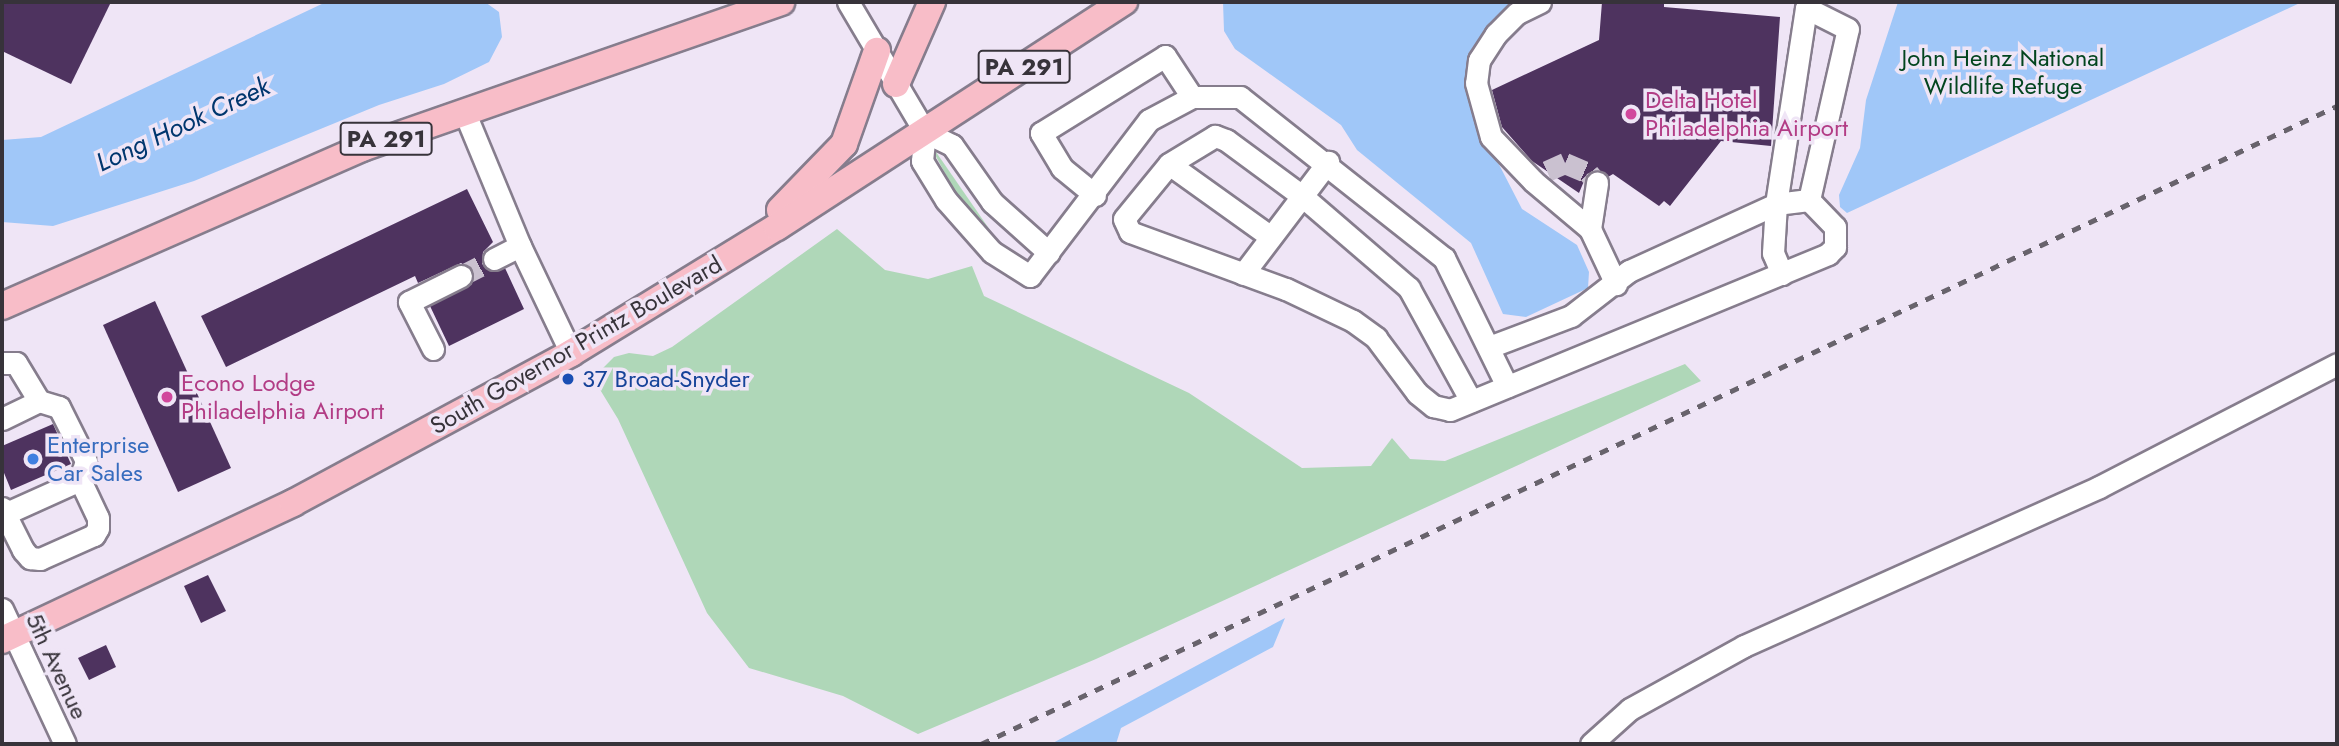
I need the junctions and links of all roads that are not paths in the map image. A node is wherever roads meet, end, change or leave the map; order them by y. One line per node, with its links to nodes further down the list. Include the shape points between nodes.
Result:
1 (781, 2): 10 (main road, PA 291)
2 (848, 2): 7 (street)
3 (932, 2): 8 (main road)
4 (1124, 2): 11 (main road, South Governor Printz Boulevard / PA 291)
5 (1540, 2): 19 (street, via 1517,13 1496,34 1479,60 1476,83 1491,137 1540,176)
6 (1800, 5): 17 (street, via 1848,29); 18 (street)
7 (877, 51): 8 (street); 23 (main road, via 855,123 836,156)
8 (896, 84): 11 (street)
9 (1192, 97): 12 (street, via 1240,97); 15 (street, via 1149,120); 15 (street, via 1166,56 1041,132 1062,168)
10 (464, 111): 21 (street); 29 (main road, PA 291, via 265,187)
11 (925, 132): 22 (street, via 952,145 992,202); 22 (street, via 922,160 946,200 992,252 1030,276); 23 (main road, South Governor Printz Boulevard / PA 291)
12 (1328, 162): 16 (street); 30 (street, via 1444,258)
13 (1169, 164): 16 (street, via 1215,136); 20 (street); 25 (street, via 1125,219 1125,227)
14 (1597, 183): 19 (street)
15 (1095, 195): 22 (street)
16 (1302, 196): 20 (street); 37 (street, via 1409,288)
17 (1809, 200): 18 (street); 26 (street, via 1835,228 1835,247)
18 (1776, 204): 26 (street, via 1773,253); 28 (street, via 1629,271)
19 (1590, 229): 28 (street)
20 (1271, 237): 25 (street)
21 (520, 246): 24 (street); 32 (street)
22 (1049, 253)
23 (726, 258): 32 (main road, South Governor Printz Boulevard / PA 291)
24 (494, 259)
25 (1243, 274): 37 (street, via 1353,321 1376,338 1417,393 1433,406 1450,410)
26 (1782, 274): 35 (street)
27 (461, 276): 31 (street, via 410,302)
28 (1616, 284): 30 (street, via 1571,316)
29 (2, 306)
30 (1489, 347): 35 (street)
31 (433, 349)
32 (571, 353): 42 (main road, South Governor Printz Boulevard / PA 291, via 317,490)
33 (2, 363): 36 (street, via 16,363)
34 (2337, 364): 44 (street, via 2099,486 1744,646 1630,709)
35 (1507, 386): 37 (street)
36 (39, 401): 38 (street); 39 (street, via 59,407 86,461)
37 (1472, 401)
38 (2, 419)
39 (80, 480): 40 (street); 40 (street, via 98,518 98,528 64,551 30,558)
40 (3, 512)
41 (2, 610): 42 (street, 5th Avenue)
42 (8, 637): 43 (street, 5th Avenue)
43 (65, 744)
44 (1591, 744)

